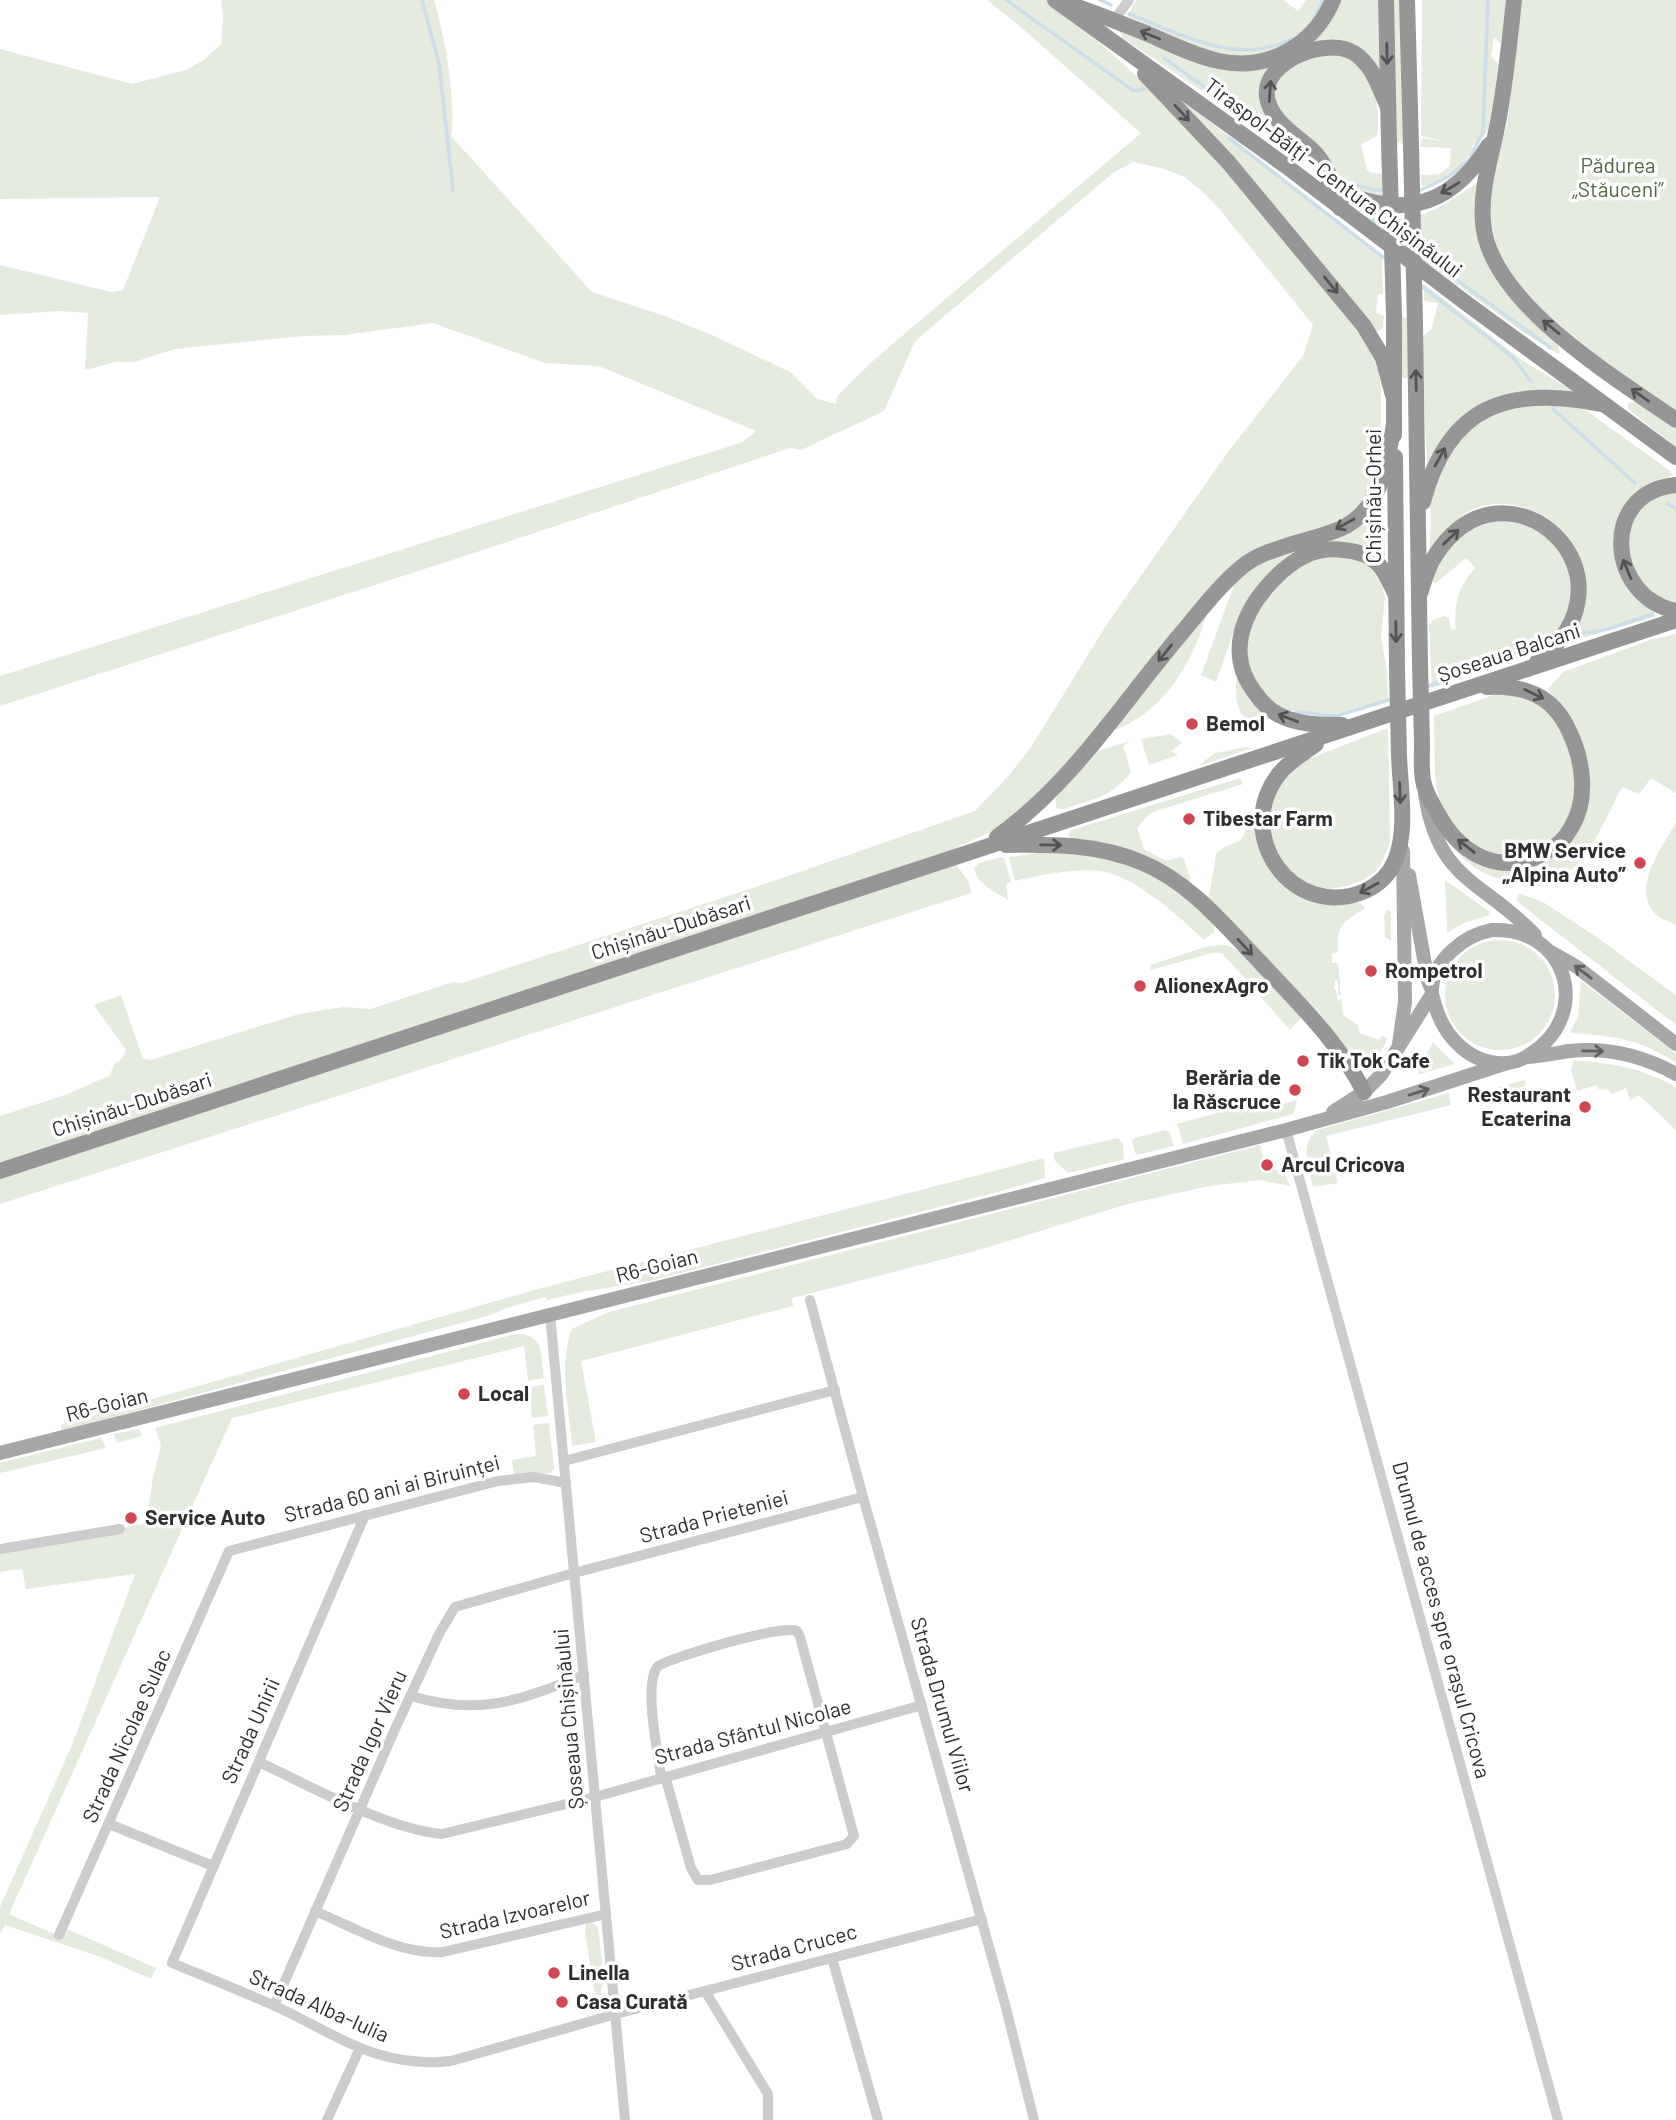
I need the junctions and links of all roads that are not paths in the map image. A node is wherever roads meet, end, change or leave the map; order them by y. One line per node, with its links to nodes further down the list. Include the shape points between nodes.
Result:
1 (1057, 0): 8 (highway); 9 (highway, Tiraspol-Bălți - Centura Chișinăului)
2 (1129, 0): 8 (street)
3 (1333, 0): 8 (highway, one-way to 8, via 1303,43 1275,57 1248,63 1212,59)
4 (1385, 0): 11 (highway, Chișinău-Orhei, one-way to 11)
5 (1407, 0): 10 (highway, Chișinău-Orhei)
6 (1416, 0): 10 (highway, via 1416,41)
7 (1514, 0): 12 (highway)
8 (1114, 20)
9 (1118, 45): 13 (highway, Tiraspol-Bălți - Centura Chișinăului); 18 (highway, one-way to 18, via 1229,163 1364,326 1382,358)
10 (1409, 80): 24 (highway, Chișinău-Orhei, one-way to 10, bridge)
11 (1388, 107): 14 (highway, one-way to 11, via 1316,154 1273,112 1267,96 1270,80 1301,54 1341,48 1370,68); 18 (highway, Chișinău-Orhei, bridge)
12 (1494, 137): 14 (highway, one-way to 14, via 1460,182 1418,203 1377,205); 16 (highway, one-way to 12, via 1528,307 1494,260 1483,225)
13 (1286, 166): 14 (highway); 15 (highway, Tiraspol-Bălți - Centura Chișinăului)
14 (1335, 190): 15 (highway)
15 (1340, 208): 17 (highway, Tiraspol-Bălți - Centura Chișinăului)
16 (1604, 370): 17 (highway); 20 (highway, one-way to 16)
17 (1586, 390): 19 (highway, Tiraspol-Bălți - Centura Chișinăului)
18 (1394, 399): 21 (highway, Chișinău-Orhei)
19 (1605, 405): 22 (highway, Tiraspol-Bălți - Centura Chișinăului); 24 (highway, one-way to 19, via 1442,453 1476,416 1525,397 1556,396)
20 (1676, 420)
21 (1394, 424): 25 (highway, Chișinău-Orhei); 35 (highway, one-way to 35, via 1382,480 1362,513 1347,525 1244,565 1175,640 1058,785)
22 (1676, 457)
23 (1676, 485): 27 (highway, one-way to 23, via 1656,604 1638,589 1626,570 1621,547 1623,527 1635,504 1659,489)
24 (1418, 522): 26 (highway, Chișinău-Orhei)
25 (1396, 595): 31 (highway, one-way to 25, via 1312,725 1268,708 1243,672 1238,646 1241,626 1278,575 1315,551 1339,549 1370,558); 34 (highway, Chișinău-Orhei, one-way to 34, bridge)
26 (1419, 596): 29 (highway, one-way to 29, via 1433,558 1469,523 1490,514 1514,514 1547,527 1570,553 1578,594 1564,637); 33 (highway, Chișinău-Orhei, bridge)
27 (1676, 611)
28 (1676, 620): 29 (highway, Șoseaua Balcani)
29 (1527, 669): 30 (highway, Șoseaua Balcani)
30 (1467, 688): 31 (highway, Șoseaua Balcani); 33 (highway, one-way to 33, via 1532,691 1560,716 1575,743 1582,778 1572,828 1536,858 1519,864 1489,860 1451,834)
31 (1355, 725): 32 (highway, Chișinău-Dubăsari)
32 (1333, 732): 34 (highway, one-way to 32, via 1396,859 1385,877 1370,889 1349,896 1308,892 1277,867 1262,832 1261,816 1269,788 1290,762); 35 (highway, Chișinău-Dubăsari)
33 (1423, 782): 37 (main road, Chișinău-Orhei, via 1430,823 1447,859)
34 (1401, 832): 36 (main road, Chișinău-Orhei)
35 (983, 847): 46 (highway, one-way to 46, via 1082,846 1144,863 1164,874 1219,920 1302,1007 1345,1058); 49 (highway, Chișinău-Dubăsari)
36 (1404, 851): 39 (main road); 40 (main road, Chișinău-Orhei)
37 (1540, 942): 38 (main road); 40 (main road, via 1512,931 1475,934 1450,953)
38 (1552, 952): 42 (main road, one-way to 38); 43 (main road, via 1564,981 1563,1014 1547,1041)
39 (1404, 964): 40 (main road); 41 (main road, via 1405,1012)
40 (1431, 988): 41 (main road, R6-Goian); 44 (main road, via 1441,1023 1453,1041 1474,1055)
41 (1399, 1044): 46 (main road, R6-Goian, via 1387,1067)
42 (1676, 1044)
43 (1525, 1057): 44 (main road); 45 (main road, one-way to 45, via 1610,1051)
44 (1507, 1063): 47 (main road, R6-Goian, one-way to 44)
45 (1676, 1074)
46 (1364, 1092): 47 (main road, R6-Goian)
47 (1323, 1118): 48 (main road, R6-Goian)
48 (1286, 1130): 51 (main road, R6-Goian); 87 (street, Drumul de acces spre orașul Cricova)
49 (0, 1171)
50 (810, 1300): 52 (street, Strada Drumul Viilor)
51 (550, 1314): 53 (main road, R6-Goian); 54 (street, Șoseaua Chișinăului)
52 (835, 1391): 54 (street); 56 (street, Strada Drumul Viilor)
53 (0, 1453)
54 (564, 1461): 55 (street, Șoseaua Chișinăului)
55 (566, 1483): 57 (street, Strada 60 ani ai Biruinței, via 521,1477); 61 (street, Șoseaua Chișinăului)
56 (863, 1497): 61 (street, Strada Prieteniei); 64 (street, Strada Drumul Viilor)
57 (365, 1515): 60 (street, Strada 60 ani ai Biruinței); 66 (street, Strada Unirii)
58 (120, 1529): 59 (street)
59 (0, 1549)
60 (229, 1551): 70 (street, Strada Nicolae Sulac)
61 (574, 1573): 62 (street, Șoseaua Chișinăului); 63 (street, Strada Igor Vieru, via 455,1607)
62 (584, 1675): 63 (street, via 528,1696 476,1707); 68 (street, Șoseaua Chișinăului)
63 (411, 1696): 69 (street, Strada Igor Vieru)
64 (922, 1705): 65 (street, Strada Sfântul Nicolae); 74 (street, Strada Drumul Viilor)
65 (826, 1732): 67 (street, Strada Sfântul Nicolae); 67 (street, via 797,1631 762,1634 665,1662 655,1669 651,1694); 67 (street, via 854,1836 847,1844 819,1852 698,1880)
66 (259, 1762): 69 (street, Strada Sfântul Nicolae); 71 (street, Strada Unirii)
67 (663, 1776): 68 (street, Strada Sfântul Nicolae)
68 (595, 1797): 69 (street, Strada Sfântul Nicolae, via 442,1834 405,1827); 73 (street, Șoseaua Chișinăului)
69 (361, 1809): 72 (street, Strada Igor Vieru)
70 (109, 1824): 71 (street); 75 (street, Strada Nicolae Sulac)
71 (213, 1866): 77 (street, Strada Unirii)
72 (315, 1911): 73 (street, Strada Izvoarelor, via 426,1953); 79 (street, Strada Igor Vieru)
73 (606, 1914): 80 (street, Șoseaua Chișinăului)
74 (982, 1919): 76 (street, Strada Crucec); 86 (street, Strada Drumul Viilor)
75 (58, 1935)
76 (832, 1958): 78 (street, Strada Crucec); 85 (street)
77 (172, 1963): 79 (street, Strada Alba-Iulia)
78 (705, 1991): 80 (street, Strada Crucec); 84 (street, via 768,2094)
79 (274, 2006): 81 (street, Strada Alba-Iulia)
80 (616, 2014): 81 (street, Strada Alba-Iulia, via 451,2061 409,2063); 83 (street, Șoseaua Chișinăului)
81 (360, 2048): 82 (street)
82 (327, 2120)
83 (625, 2120)
84 (768, 2120)
85 (878, 2120)
86 (1034, 2120)
87 (1558, 2120)

